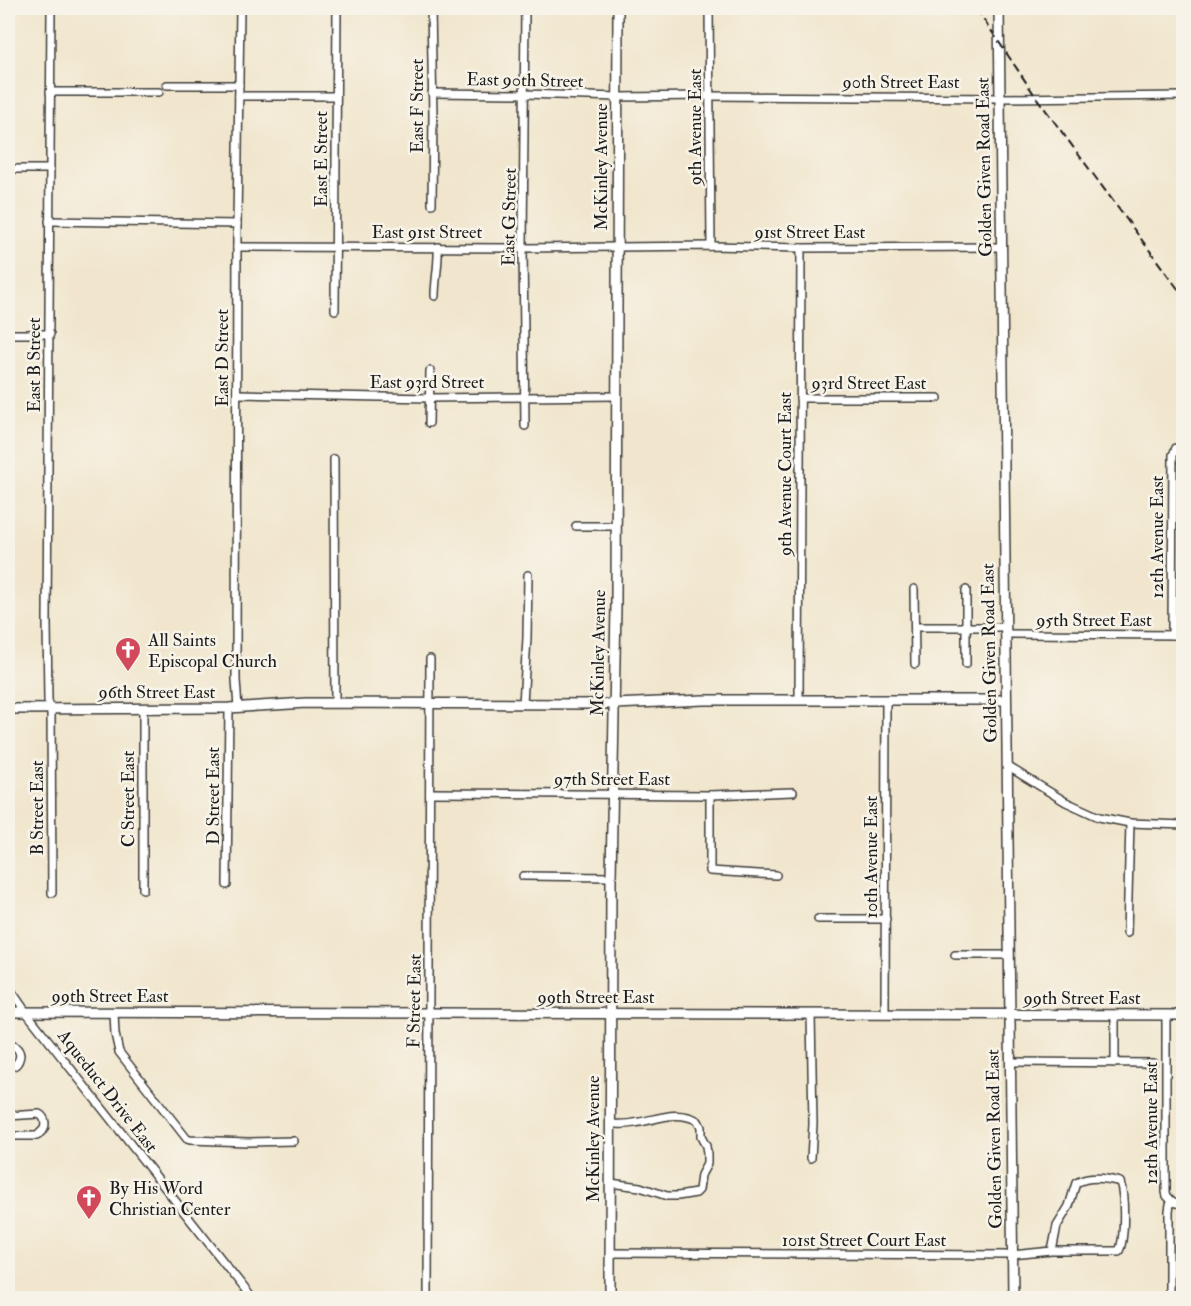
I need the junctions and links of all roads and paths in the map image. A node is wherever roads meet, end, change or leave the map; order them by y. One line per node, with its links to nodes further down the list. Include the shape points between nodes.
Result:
1 (51, 8): 11 (street, East B Street)
2 (240, 8): 10 (street, East D Street)
3 (337, 8): 16 (street, East E Street)
4 (431, 8): 13 (street, East F Street)
5 (525, 8): 14 (street, East G Street)
6 (618, 8): 19 (street, McKinley Avenue)
7 (710, 8): 17 (street, 9th Avenue East)
8 (999, 8): 20 (street, Golden Given Road East)
9 (167, 85): 10 (street)
10 (239, 85): 15 (street, East D Street)
11 (50, 92): 12 (street); 22 (street, East B Street)
12 (159, 92)
13 (432, 93): 14 (street, East 90th Street); 23 (street, East F Street)
14 (525, 94): 19 (street, East 90th Street); 32 (street, East G Street)
15 (239, 96): 16 (street); 25 (street, East D Street)
16 (336, 96): 28 (street, East E Street)
17 (709, 96): 19 (street, 90th Street East); 20 (street, 90th Street East); 26 (street, 9th Avenue East)
18 (1184, 96): 20 (street, 90th Street East)
19 (618, 97): 30 (street, McKinley Avenue)
20 (1000, 98): 31 (street, Golden Given Road East)
21 (8, 169): 22 (street)
22 (50, 169): 24 (street, East B Street)
23 (432, 204)
24 (49, 222): 25 (street); 37 (street, East B Street)
25 (237, 224): 27 (street, East D Street)
26 (711, 246): 30 (street, 91st Street East); 33 (street, 91st Street East)
27 (237, 247): 28 (street, East 91st Street); 39 (street, East D Street)
28 (336, 247): 29 (street, East 91st Street); 35 (street, East E Street)
29 (438, 247): 32 (street, East 91st Street); 34 (street)
30 (618, 247): 32 (street, East 91st Street); 40 (street, McKinley Avenue)
31 (1002, 247): 33 (street, 91st Street East); 56 (street, Golden Given Road East)
32 (523, 248): 42 (street, East G Street)
33 (801, 248): 43 (street, 9th Avenue Court East)
34 (435, 296)
35 (334, 310)
36 (8, 334): 37 (street)
37 (50, 334): 72 (street, East B Street, via 47,642)
38 (429, 371): 41 (street)
39 (237, 394): 41 (street, East 93rd Street); 69 (street, East D Street)
40 (617, 396): 42 (street, East 93rd Street); 50 (street, McKinley Avenue)
41 (429, 398): 42 (street, East 93rd Street); 45 (street)
42 (524, 398): 46 (street, East G Street)
43 (800, 398): 44 (street, 93rd Street East); 62 (street, 9th Avenue Court East)
44 (938, 398)
45 (429, 423)
46 (525, 426)
47 (1184, 445): 57 (street, 12th Avenue East, via 1176,448 1173,455)
48 (334, 459): 65 (street)
49 (576, 526): 50 (street)
50 (615, 526): 68 (street, McKinley Avenue)
51 (528, 574): 67 (street)
52 (914, 589): 54 (street)
53 (966, 590): 55 (street)
54 (915, 627): 55 (street, 95th Street East); 60 (street)
55 (966, 627): 56 (street, 95th Street East); 61 (street)
56 (1005, 630): 57 (street, 95th Street East); 64 (street, Golden Given Road East)
57 (1172, 635): 58 (street, 95th Street East)
58 (1184, 635)
59 (430, 659): 66 (street)
60 (915, 663)
61 (966, 663)
62 (799, 700): 63 (street, 96th Street East); 68 (street, 96th Street East)
63 (886, 700): 64 (street); 88 (street, 10th Avenue East)
64 (1006, 700): 74 (street, Golden Given Road East)
65 (335, 703): 66 (street, 96th Street East); 69 (street, 96th Street East)
66 (430, 703): 67 (street, 96th Street East); 76 (street, F Street East)
67 (523, 704): 68 (street, 96th Street East)
68 (615, 704): 77 (street, McKinley Avenue)
69 (234, 708): 71 (street, 96th Street East); 84 (street, D Street East)
70 (8, 709): 72 (street, 96th Street East)
71 (144, 709): 72 (street, 96th Street East); 85 (street, C Street East)
72 (51, 710): 73 (street, East B Street)
73 (51, 722): 86 (street, B Street East)
74 (1007, 766): 79 (street, via 1081,809); 91 (street, Golden Given Road East)
75 (794, 792): 78 (street, 97th Street East)
76 (430, 793): 77 (street, 97th Street East); 96 (street, F Street East)
77 (612, 794): 78 (street, 97th Street East); 83 (street, McKinley Avenue)
78 (710, 795): 81 (street, via 710,871)
79 (1130, 823): 80 (street); 89 (street)
80 (1184, 825)
81 (776, 875)
82 (523, 876): 83 (street)
83 (611, 877): 98 (street, McKinley Avenue)
84 (227, 885)
85 (143, 889)
86 (52, 893)
87 (818, 919): 88 (street)
88 (886, 919): 97 (street, 10th Avenue East)
89 (1127, 933)
90 (955, 955): 91 (street)
91 (1009, 955): 100 (street, Golden Given Road East)
92 (8, 986): 94 (street, Aqueduct Drive East)
93 (8, 1012): 94 (street, 99th Street East)
94 (26, 1012): 95 (street, 99th Street East); 120 (street, Aqueduct Drive East)
95 (114, 1013): 96 (street, 99th Street East); 112 (street, via 119,1052 187,1138)
96 (428, 1013): 98 (street, 99th Street East); 121 (street, F Street East)
97 (885, 1013): 99 (street, 99th Street East); 100 (street, 99th Street East)
98 (610, 1014): 99 (street, 99th Street East); 110 (street, McKinley Avenue)
99 (811, 1014): 113 (street)
100 (1009, 1014): 101 (street, 99th Street East); 105 (street, Golden Given Road East)
101 (1115, 1015): 102 (street, 99th Street East); 106 (street)
102 (1166, 1015): 103 (street, 99th Street East); 115 (street, 12th Avenue East, via 1166,1192)
103 (1184, 1015)
104 (8, 1045): 108 (street, via 20,1055 17,1063)
105 (1010, 1062): 106 (street); 119 (street, Golden Given Road East)
106 (1115, 1063): 107 (street)
107 (1153, 1064)
108 (8, 1066)
109 (8, 1116): 111 (street, via 39,1114 45,1122 44,1130 37,1136)
110 (610, 1124): 114 (street, McKinley Avenue); 114 (street, via 633,1124 666,1115 687,1116 698,1121 707,1154 696,1193 667,1196)
111 (8, 1136)
112 (294, 1141)
113 (811, 1158)
114 (610, 1183): 118 (street, McKinley Avenue)
115 (1173, 1202): 116 (street); 124 (street, 12th Avenue East, via 1168,1211)
116 (1184, 1205)
117 (1052, 1251): 117 (street, 101st Street Court East, via 1057,1226 1076,1183 1085,1179 1120,1182 1123,1240 1119,1251); 119 (street, 101st Street Court East)
118 (609, 1253): 119 (street, 101st Street Court East); 122 (street, McKinley Avenue)
119 (1012, 1255): 123 (street, Golden Given Road East)
120 (252, 1299)
121 (428, 1299)
122 (609, 1299)
123 (1012, 1299)
124 (1169, 1299)

